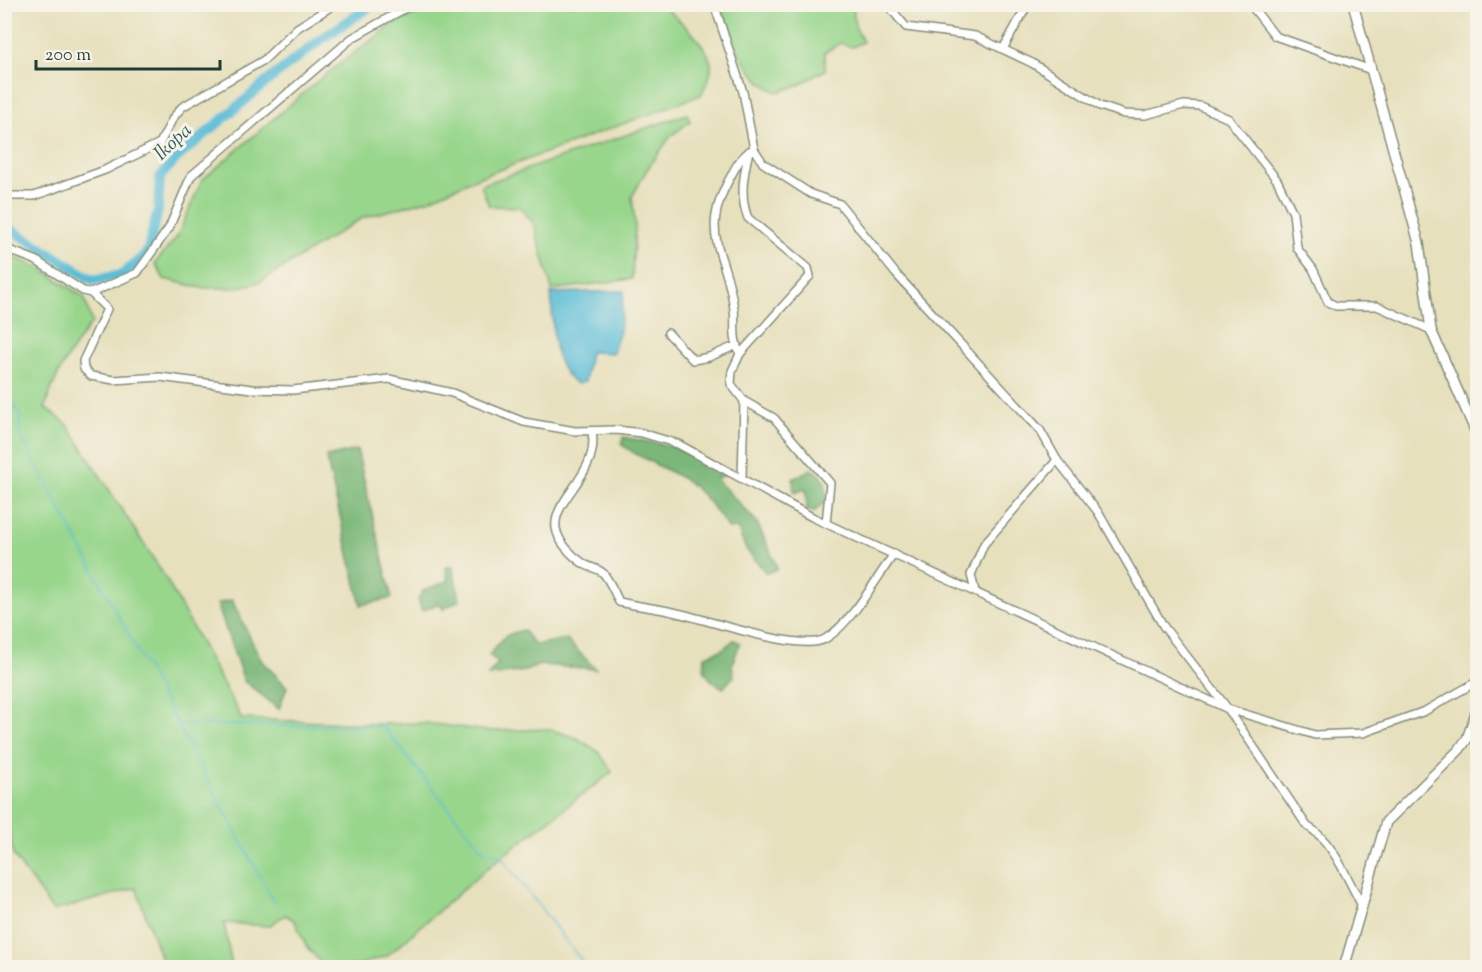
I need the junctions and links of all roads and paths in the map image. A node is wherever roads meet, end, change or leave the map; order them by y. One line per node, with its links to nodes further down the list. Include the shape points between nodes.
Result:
1 (335, 4): 11 (street, via 297,28 264,60 182,107 160,143 105,170 34,196)
2 (413, 4): 13 (street, via 352,38 190,176 169,228 144,265 137,273)
3 (714, 4): 10 (street, via 743,92)
4 (887, 4): 8 (street, via 906,27 975,36)
5 (1028, 4): 8 (street)
6 (1353, 4): 9 (street)
7 (1253, 5): 9 (street, via 1275,36)
8 (1003, 49): 14 (street, via 1100,106 1124,114 1145,115 1184,105 1200,106 1229,119 1277,180 1293,213 1297,248 1313,269 1328,302 1336,306 1377,306)
9 (1371, 70): 14 (street, via 1419,243)
10 (752, 150): 16 (street, via 737,164 725,186 716,211 714,233 735,310); 17 (street, via 744,174 744,208 748,218 808,268 810,276); 21 (street, via 763,164 811,194 840,204 896,274 1041,430)
11 (4, 196)
12 (4, 248): 13 (street, via 35,260)
13 (92, 293): 19 (street, via 106,309 83,361 91,376 114,380 160,377 293,390 389,379 452,393 524,422)
14 (1431, 330): 20 (street)
15 (668, 333): 16 (street, via 693,360)
16 (735, 345): 17 (street)
17 (740, 354): 18 (street, via 731,384)
18 (744, 402): 22 (street); 23 (street, via 774,418 830,483)
19 (592, 432): 22 (street, via 642,433 678,444); 24 (street, via 592,458 559,512 556,527 564,545 584,564 603,572 619,603 673,612 770,637 806,643 823,641 849,615)
20 (1478, 437)
21 (1058, 460): 25 (street, via 984,544 971,575); 28 (street, via 1098,512 1164,627)
22 (742, 478): 23 (street)
23 (826, 523): 24 (street)
24 (894, 554): 25 (street)
25 (975, 591): 28 (street)
26 (1478, 681): 28 (street, via 1425,711 1363,734 1315,735)
27 (1478, 707): 29 (street, via 1459,750 1386,822)
28 (1228, 708): 29 (street, via 1307,826 1318,832)
29 (1363, 908): 30 (street)
30 (1344, 968)

